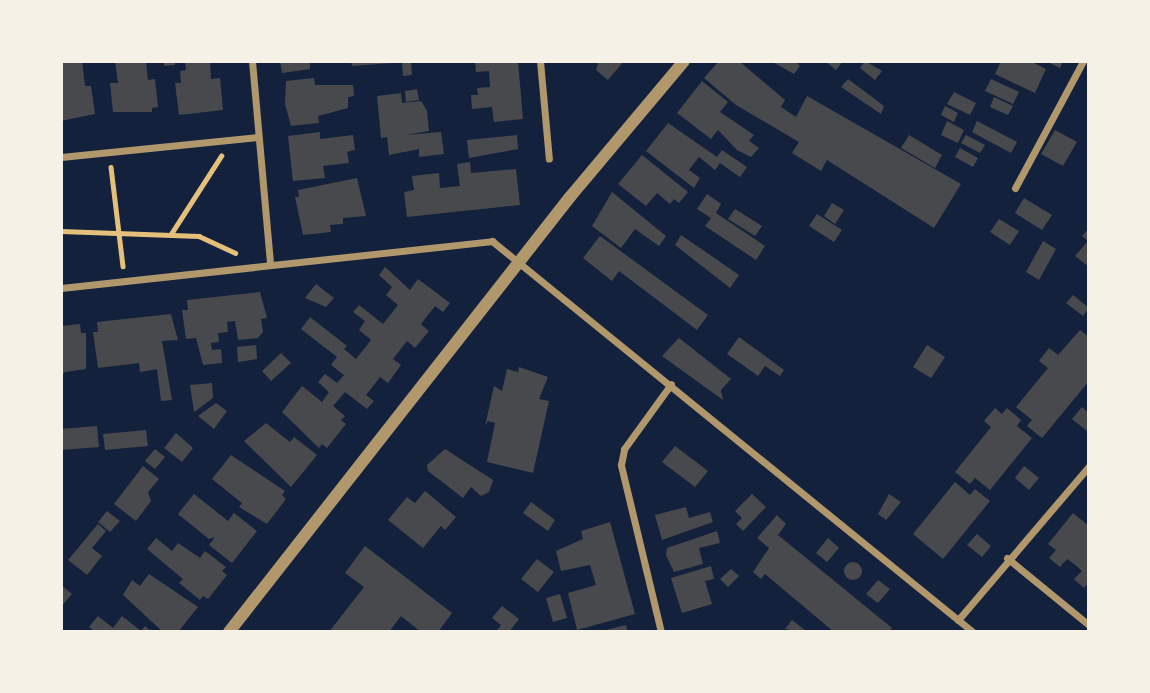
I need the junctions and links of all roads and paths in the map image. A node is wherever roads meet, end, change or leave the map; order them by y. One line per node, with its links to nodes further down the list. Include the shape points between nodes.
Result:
1 (251, 61): 5 (street)
2 (540, 61): 9 (street)
3 (684, 61): 14 (street)
4 (1083, 61): 10 (street)
5 (258, 137): 6 (street); 15 (street)
6 (233, 138): 7 (street); 13 (path)
7 (109, 152): 8 (street); 12 (path)
8 (61, 157)
9 (549, 159)
10 (1015, 188)
11 (61, 231): 12 (path)
12 (119, 233): 13 (path); 17 (path)
13 (171, 235): 16 (path, via 199,236)
14 (519, 263): 15 (street, via 492,242); 19 (street); 24 (street)
15 (270, 264): 16 (street)
16 (261, 265): 17 (street)
17 (125, 281): 18 (street)
18 (61, 288)
19 (671, 384): 22 (street); 25 (street, via 624,449 621,466)
20 (1089, 466): 21 (street)
21 (1007, 558): 22 (street); 23 (street)
22 (958, 620): 26 (street)
23 (1089, 625)
24 (229, 632)
25 (661, 632)
26 (973, 632)

